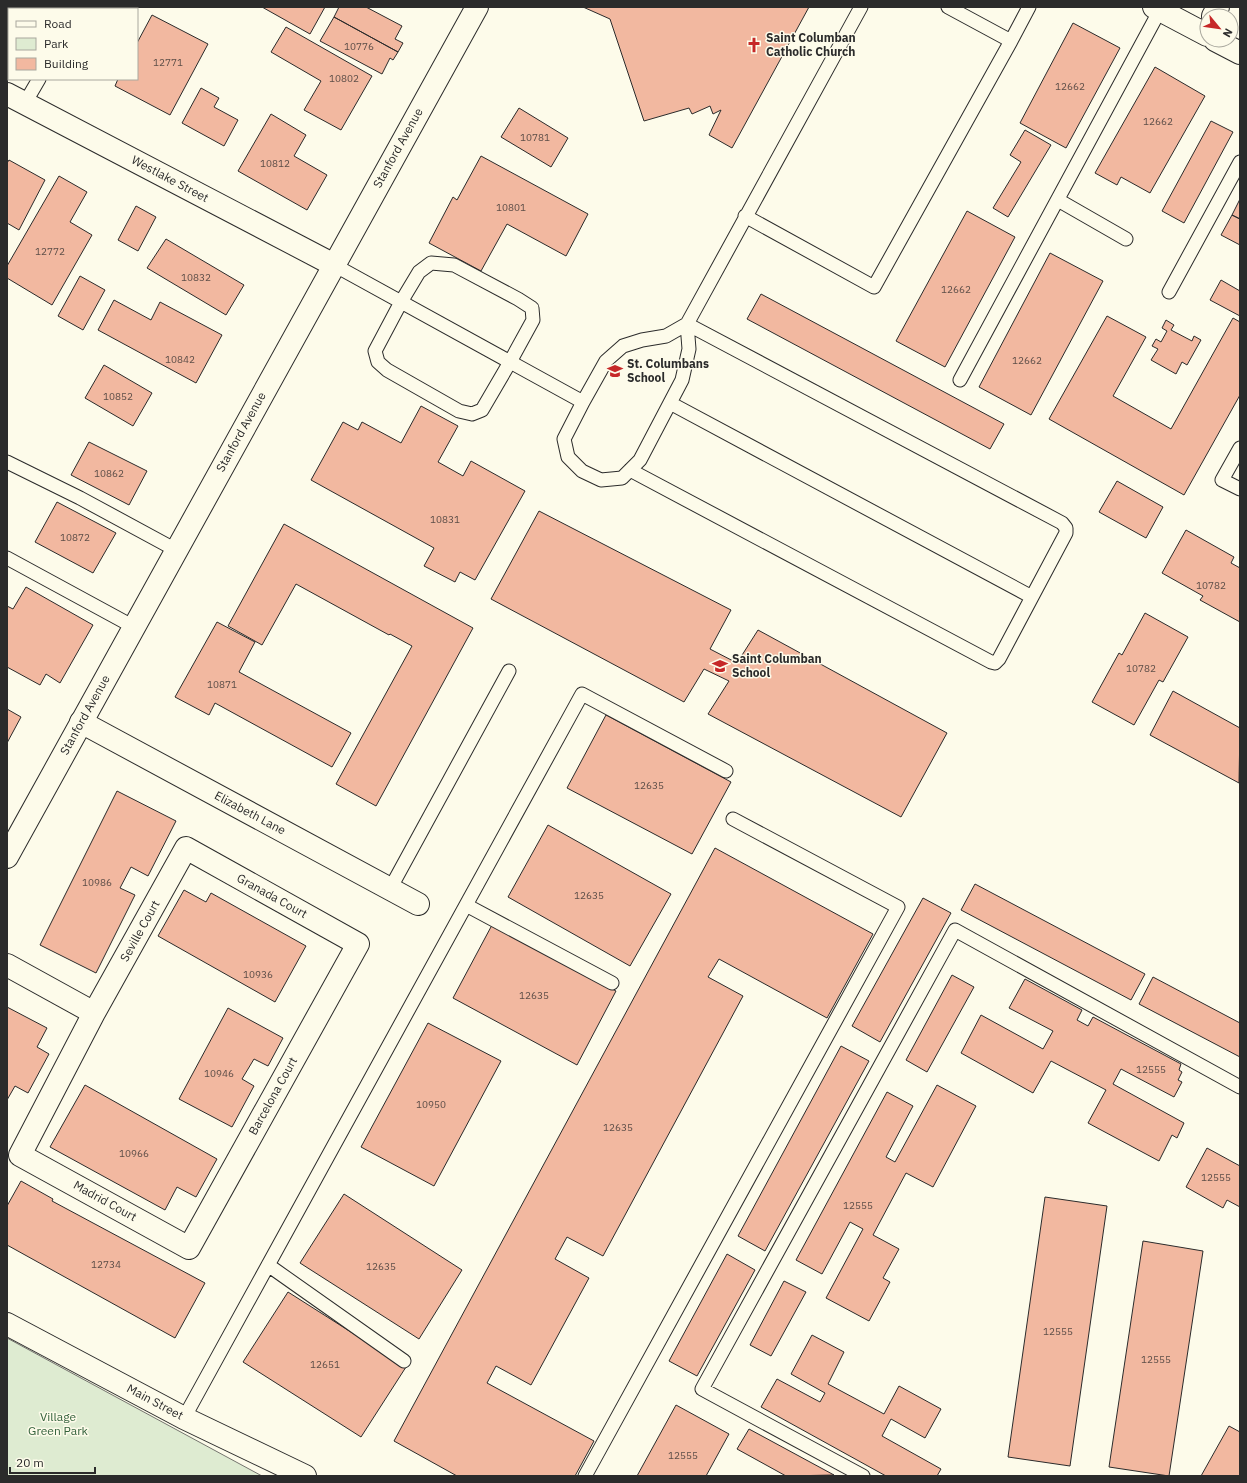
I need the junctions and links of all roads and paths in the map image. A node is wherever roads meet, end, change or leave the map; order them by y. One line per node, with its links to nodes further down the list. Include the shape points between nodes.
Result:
1 (477, 7): 14 (street, Stanford Avenue)
2 (860, 7): 12 (lane)
3 (948, 7): 7 (lane)
4 (1029, 7): 7 (lane)
5 (1157, 9): 6 (street); 11 (lane)
6 (1199, 27)
7 (1011, 41): 12 (lane, via 874,287)
8 (38, 80): 9 (lane)
9 (16, 98): 14 (street, Westlake Street)
10 (1240, 162): 15 (lane)
11 (1058, 200): 13 (lane); 19 (lane)
12 (745, 216): 17 (lane)
13 (1126, 239)
14 (334, 265): 16 (lane); 26 (street, Stanford Avenue)
15 (1169, 292)
16 (401, 302): 18 (lane); 18 (lane, via 419,272 431,263 454,265 518,299 532,308 533,320); 18 (lane, via 375,351 378,362 387,370 452,407 472,414 482,410)
17 (687, 324): 20 (lane, via 666,336 623,346 606,361); 21 (lane, via 687,357 682,380); 28 (lane, via 1062,523 1066,533)
18 (510, 362): 20 (lane)
19 (960, 380)
20 (583, 402): 24 (lane, via 564,439 568,457 582,471 601,480 622,478)
21 (670, 403): 24 (lane, via 640,460); 28 (lane)
22 (1240, 448): 25 (lane, via 1222,480)
23 (7, 462): 26 (lane)
24 (630, 470): 28 (lane, via 991,662 995,663 999,659)
25 (1240, 489)
26 (176, 550): 29 (street, Stanford Avenue)
27 (7, 558): 29 (lane)
28 (1032, 597)
29 (134, 627): 31 (street, Stanford Avenue)
30 (509, 672): 36 (lane)
31 (81, 722): 35 (street, Stanford Avenue); 36 (street, Elizabeth Lane)
32 (726, 771): 38 (lane, via 582,694)
33 (733, 819): 51 (lane, via 898,907)
34 (186, 848): 39 (street, Granada Court); 42 (street, Seville Court)
35 (7, 857)
36 (390, 889): 37 (street, Elizabeth Lane)
37 (418, 904)
38 (466, 905): 41 (lane); 46 (lane)
39 (358, 944): 45 (street, Barcelona Court)
40 (7, 965): 42 (street)
41 (612, 984)
42 (94, 1013): 44 (street, Seville Court)
43 (1240, 1087): 52 (lane, via 955,930 702,1389)
44 (20, 1155): 45 (street, Madrid Court)
45 (189, 1248)
46 (268, 1266): 48 (lane); 49 (lane)
47 (7, 1324): 49 (street, Main Street)
48 (404, 1362)
49 (184, 1418): 50 (street, Main Street)
50 (305, 1476)
51 (585, 1476)
52 (863, 1476)

